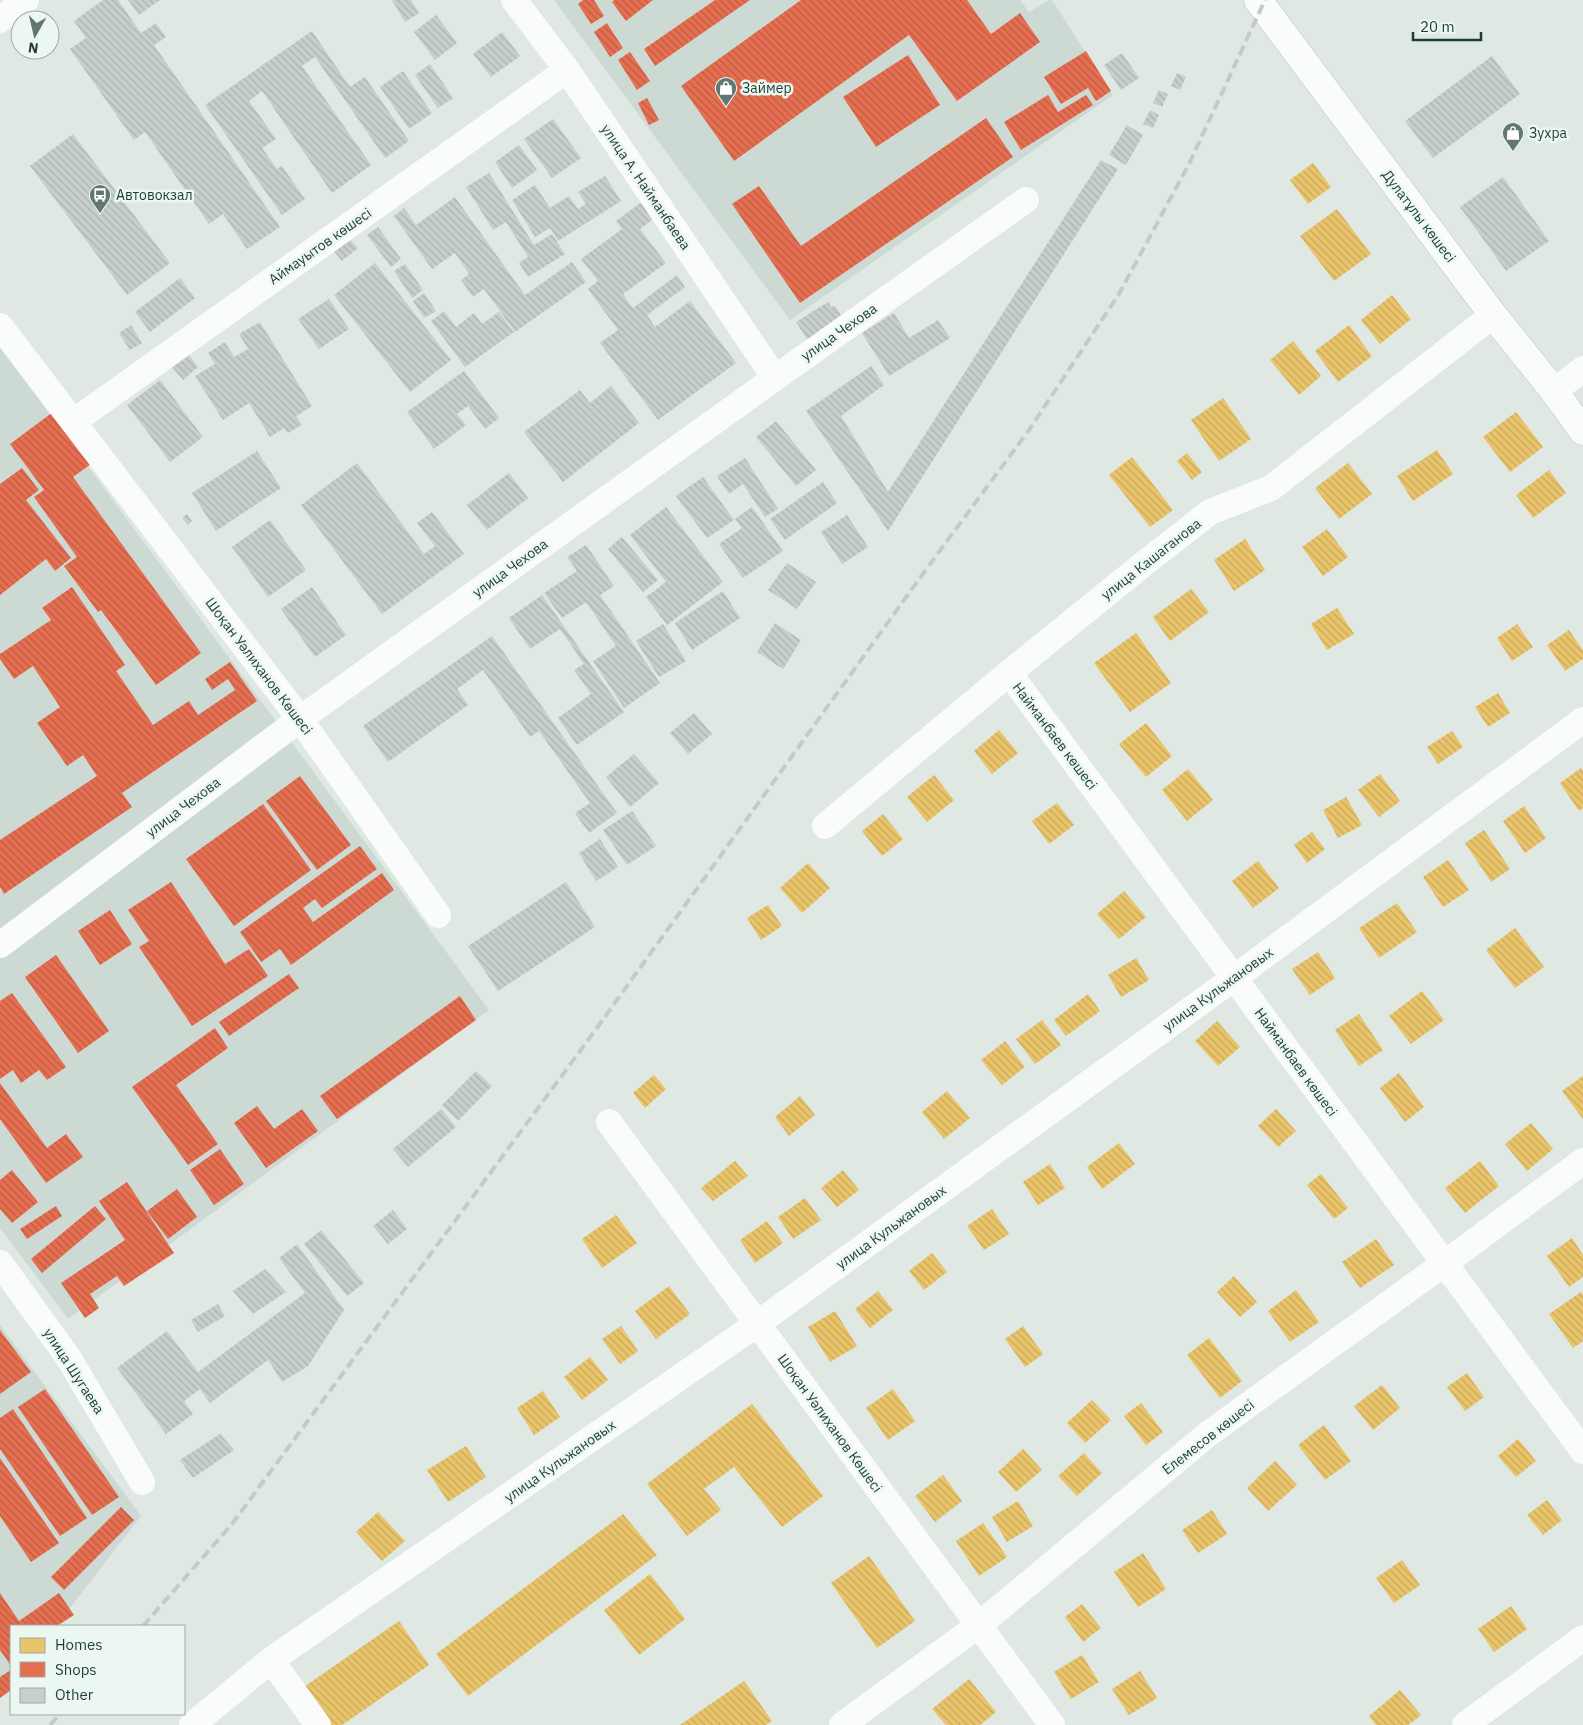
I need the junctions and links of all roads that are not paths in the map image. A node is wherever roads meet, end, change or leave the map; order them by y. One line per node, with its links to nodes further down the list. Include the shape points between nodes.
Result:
1 (26, 0): 4 (street)
2 (514, 0): 5 (street, улица А. Найманбаева)
3 (1258, 0): 7 (street, Дулатұлы көшесі)
4 (0, 20)
5 (567, 70): 10 (street, улица А. Найманбаева); 12 (street, Аймауытов көшесі)
6 (1026, 200): 10 (street, улица Чехова)
7 (1493, 315): 11 (street, Дулатұлы көшесі); 14 (street, улица Кашаганова, via 1271,488 1210,512)
8 (0, 326): 12 (street, Шоқан Уәлиханов Көшесі)
9 (1583, 369): 11 (street)
10 (775, 378): 15 (street, улица Чехова)
11 (1554, 391): 13 (street, Дулатұлы көшесі)
12 (73, 422): 15 (street, Шоқан Уәлиханов Көшесі)
13 (1583, 431)
14 (1009, 673): 17 (street, улица Кашаганова); 20 (street, Найманбаев көшесі)
15 (300, 719): 18 (street, Шоқан Уәлиханов Көшесі); 19 (street, улица Чехова)
16 (1583, 720): 20 (street, улица Кульжановых)
17 (825, 826)
18 (438, 915)
19 (0, 945)
20 (1234, 978): 24 (street, Найманбаев көшесі); 25 (street, улица Кульжановых)
21 (609, 1122): 25 (street, Шоқан Уәлиханов Көшесі)
22 (1583, 1160): 24 (street, Елемесов көшесі)
23 (0, 1263): 27 (street, улица Шугаева, via 68,1357)
24 (1445, 1263): 26 (street, Найманбаев көшесі); 28 (street, Елемесов көшесі, via 1208,1434)
25 (757, 1324): 28 (street, Шоқан Уәлиханов Көшесі); 30 (street, улица Кульжановых)
26 (1583, 1451)
27 (142, 1482)
28 (979, 1625): 33 (street, Елемесов көшесі); 34 (street, Шоқан Уәлиханов Көшесі)
29 (1583, 1638): 35 (street)
30 (271, 1660): 31 (street, улица Кульжановых); 32 (street)
31 (192, 1725)
32 (318, 1725)
33 (842, 1725)
34 (1052, 1725)
35 (1465, 1725)

